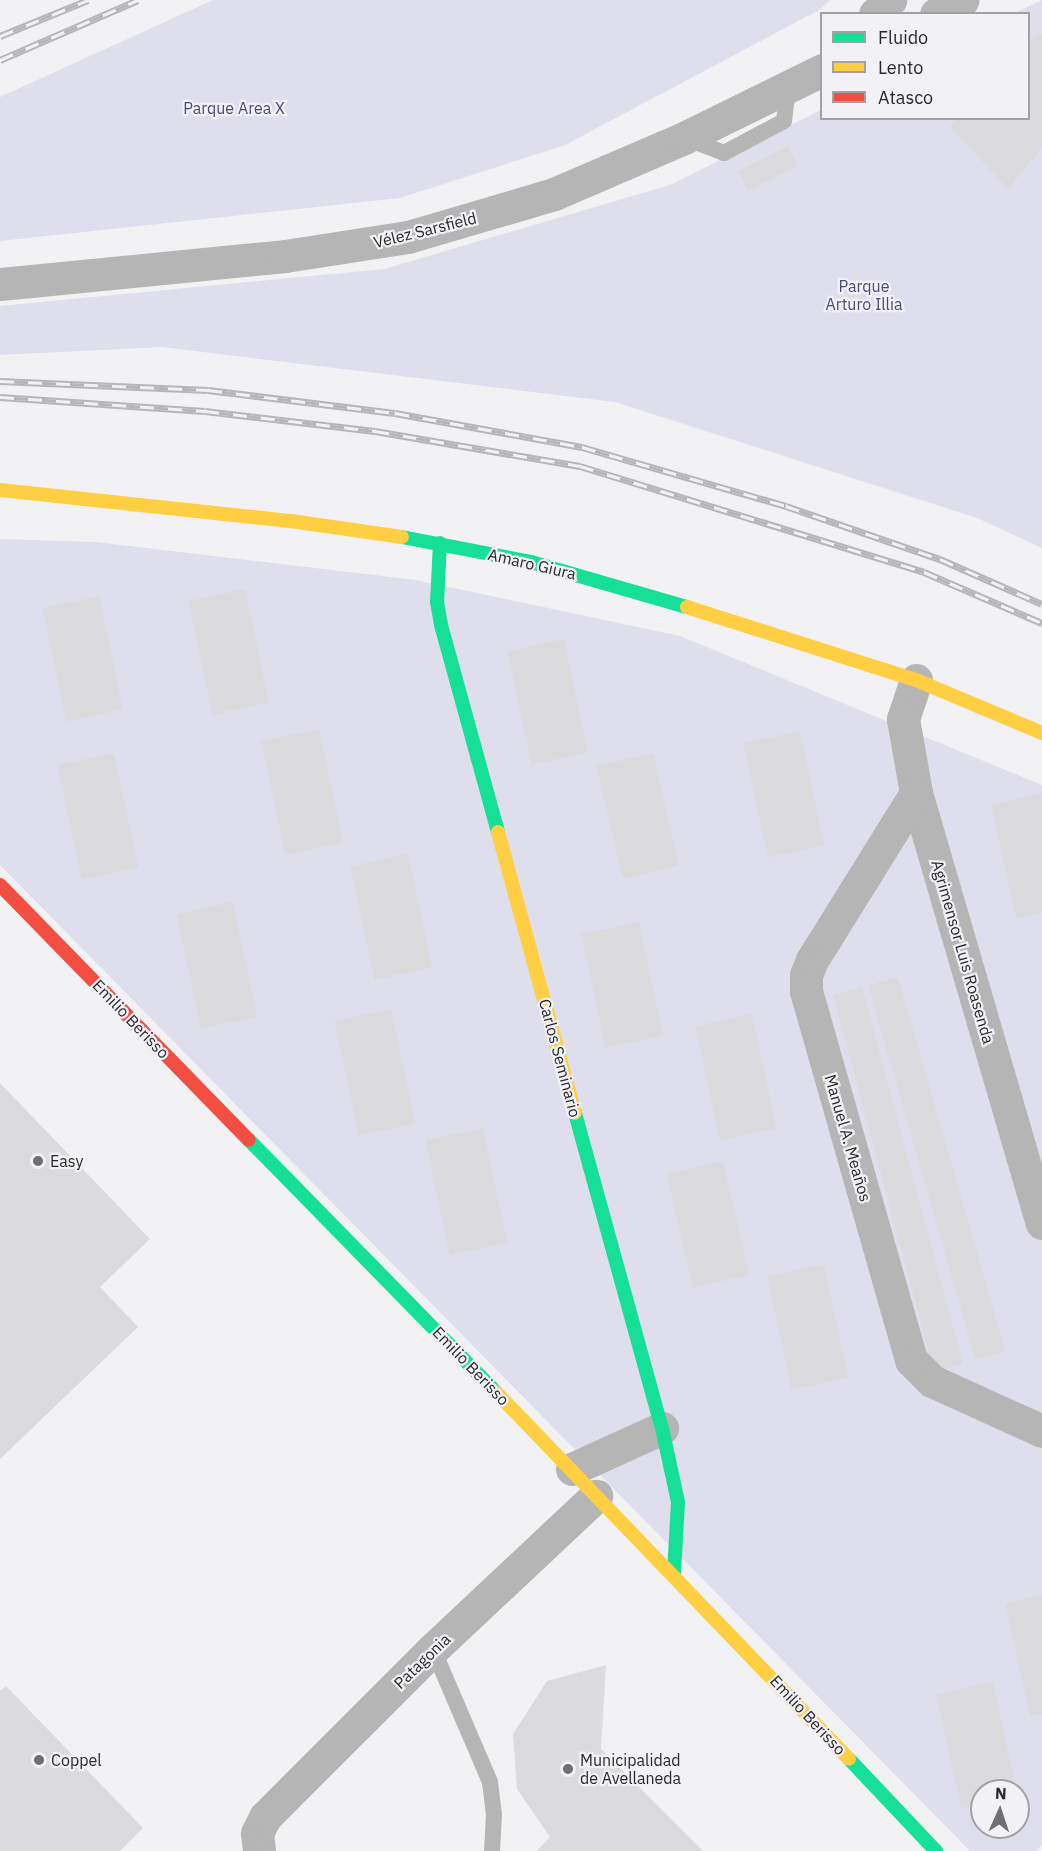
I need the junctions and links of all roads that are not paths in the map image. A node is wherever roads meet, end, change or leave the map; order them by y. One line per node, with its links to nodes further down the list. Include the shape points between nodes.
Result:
1 (890, 0): 3 (street)
2 (963, 0): 4 (street)
3 (877, 12)
4 (940, 12)
5 (820, 61): 7 (street)
6 (820, 71): 7 (street, Vélez Sarsfield)
7 (788, 87): 8 (street, Vélez Sarsfield, via 684,138 554,194 408,237 285,256)
8 (0, 284)
9 (0, 490): 10 (street, Amaro Giura, via 168,505)
10 (440, 543): 11 (street, Amaro Giura, via 629,589); 16 (street, Carlos Seminario, via 437,602 441,625)
11 (916, 680): 12 (street, Amaro Giura); 13 (street, Agrimensor Luis Roasenda, via 903,719)
12 (1042, 733)
13 (916, 793): 15 (street, Agrimensor Luis Roasenda); 17 (street, Manuel A. Meaños, via 812,960 806,975 806,991 911,1360 932,1381)
14 (0, 885): 18 (street, Emilio Berisso)
15 (1042, 1223)
16 (662, 1428): 18 (street); 20 (street, Carlos Seminario, via 678,1502)
17 (1042, 1431)
18 (573, 1469): 19 (street, Emilio Berisso)
19 (596, 1496): 20 (street, Emilio Berisso); 21 (street, Patagonia)
20 (674, 1574): 24 (street, Emilio Berisso)
21 (433, 1648): 22 (street, Patagonia, via 266,1816); 23 (lane, via 490,1782 495,1814)
22 (258, 1842)
23 (492, 1851)
24 (936, 1851)

